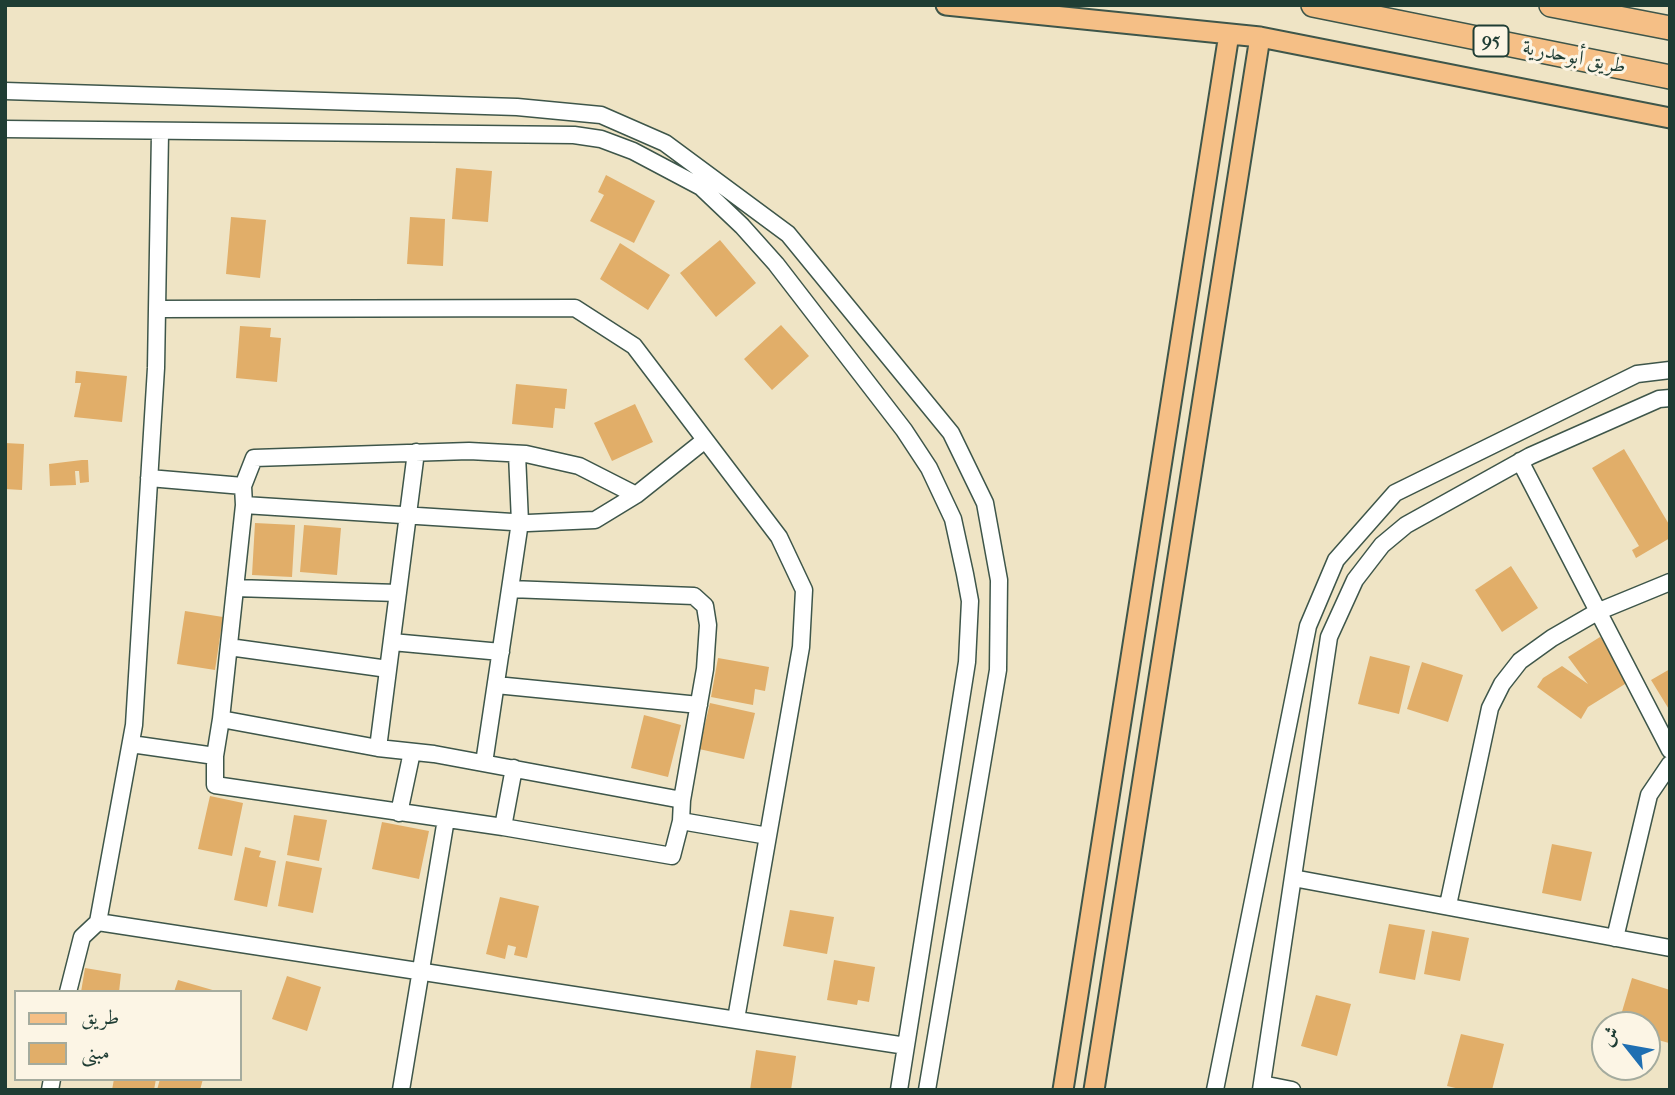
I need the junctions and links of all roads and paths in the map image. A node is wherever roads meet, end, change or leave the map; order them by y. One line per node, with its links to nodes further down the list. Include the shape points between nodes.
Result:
1 (946, 5): 5 (main road)
2 (1313, 5): 7 (highway, طريق أبوحدرية / 95)
3 (1551, 5): 4 (highway)
4 (1670, 28)
5 (1229, 34): 6 (main road); 64 (main road)
6 (1260, 37): 9 (main road); 65 (main road)
7 (1670, 77)
8 (5, 91): 63 (street, via 517,107 601,115 665,143 788,234 951,433 985,502 999,580 998,670)
9 (1670, 118)
10 (5, 129): 11 (street)
11 (160, 133): 12 (street); 59 (street, via 574,135 601,139 633,150 701,187 776,264 929,468 953,519 970,601 967,662)
12 (157, 309): 15 (street, via 575,308 634,346); 19 (street)
13 (1670, 370): 66 (street, via 1637,374 1395,493 1336,559 1308,626)
14 (1670, 398): 18 (street)
15 (705, 440): 21 (street); 50 (street, via 779,537 804,590 801,647)
16 (416, 452): 17 (street); 20 (street, via 254,458); 23 (street)
17 (517, 454): 21 (street, via 579,466); 24 (street)
18 (1520, 461): 29 (street); 51 (street, via 1406,525 1382,545 1354,580 1329,637)
19 (149, 478): 20 (street); 37 (street)
20 (243, 486): 22 (street)
21 (636, 495): 24 (street, via 595,520)
22 (244, 505): 23 (street); 26 (street)
23 (408, 514): 24 (street); 28 (street)
24 (520, 522): 27 (street)
25 (1670, 582): 29 (street)
26 (235, 588): 28 (street); 31 (street)
27 (510, 589): 32 (street); 35 (street, via 694,596 705,606 708,625)
28 (398, 593): 30 (street)
29 (1597, 612): 39 (street); 52 (street, via 1520,661 1502,684 1490,708)
30 (392, 642): 32 (street); 33 (street)
31 (229, 647): 33 (street); 36 (street)
32 (501, 652): 34 (street)
33 (388, 669): 38 (street)
34 (496, 685): 35 (street); 42 (street)
35 (699, 705): 45 (street)
36 (221, 719): 38 (street); 41 (street)
37 (131, 744): 41 (street); 53 (street)
38 (378, 748): 40 (street)
39 (1670, 750)
40 (412, 752): 42 (street); 46 (street)
41 (215, 756): 46 (street, via 215,785)
42 (484, 763): 44 (street)
43 (1670, 764): 54 (street, via 1649,794)
44 (514, 768): 45 (street); 49 (street)
45 (682, 800): 48 (street)
46 (399, 813): 47 (street)
47 (446, 820): 49 (street); 56 (street)
48 (681, 821): 49 (street, via 672,856); 50 (street)
49 (503, 827)
50 (768, 836): 58 (street)
51 (1293, 878): 52 (street); 60 (street)
52 (1448, 905): 54 (street)
53 (99, 922): 56 (street); 57 (street, via 82,937)
54 (1615, 938): 55 (street)
55 (1670, 948)
56 (421, 969): 58 (street); 61 (street)
57 (69, 990)
58 (736, 1019): 59 (street)
59 (906, 1046): 62 (street)
60 (1261, 1087): 67 (street)
61 (401, 1090)
62 (899, 1090)
63 (927, 1090)
64 (1063, 1090)
65 (1094, 1090)
66 (1215, 1090)
67 (1292, 1090)

